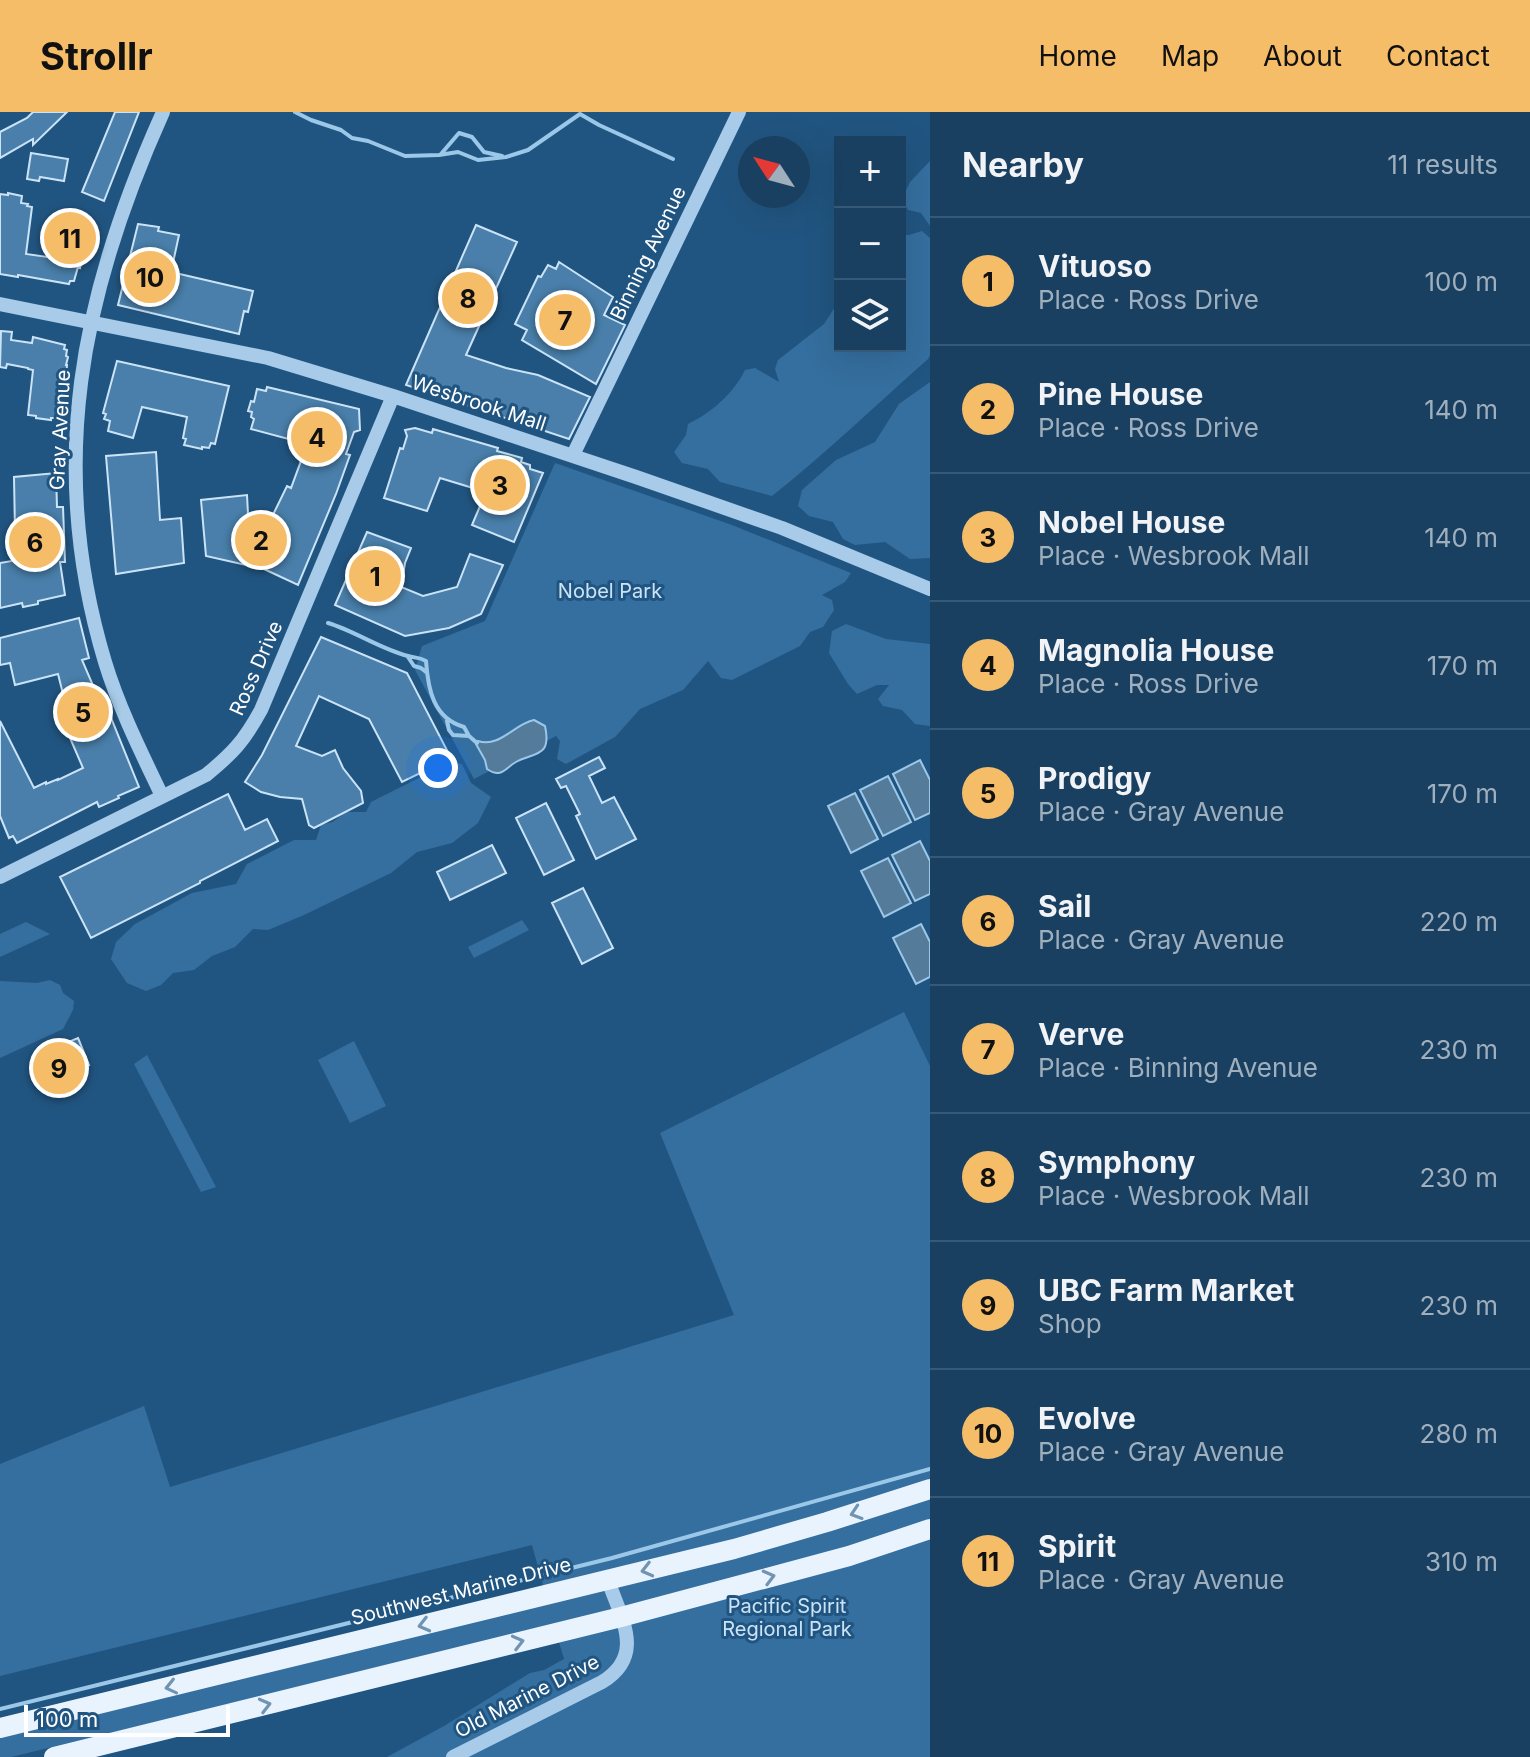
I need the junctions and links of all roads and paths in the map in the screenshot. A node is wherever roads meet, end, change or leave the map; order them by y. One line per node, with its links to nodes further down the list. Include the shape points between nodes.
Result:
1 (163, 112): 4 (street, Gray Avenue, via 119,220)
2 (739, 112): 6 (street, Binning Avenue)
3 (0, 304): 4 (street, Wesbrook Mall)
4 (91, 321): 5 (street, Wesbrook Mall, via 268,358); 8 (street, Gray Avenue, via 76,432 81,556 106,664)
5 (393, 396): 6 (street, Wesbrook Mall); 8 (street, Ross Drive, via 249,732 206,775)
6 (573, 455): 7 (street, Wesbrook Mall, via 782,528)
7 (930, 589)
8 (162, 796): 9 (street, Ross Drive)
9 (0, 877)
10 (930, 1489): 12 (main road, Southwest Marine Drive, one-way to 12, via 734,1549)
11 (930, 1529): 13 (main road, one-way to 11)
12 (608, 1580): 13 (street, Old Marine Drive); 14 (main road, Southwest Marine Drive, one-way to 14)
13 (621, 1617): 15 (main road, one-way to 13); 16 (street, Old Marine Drive, via 628,1650 611,1677)
14 (0, 1728)
15 (54, 1757)
16 (453, 1757)

